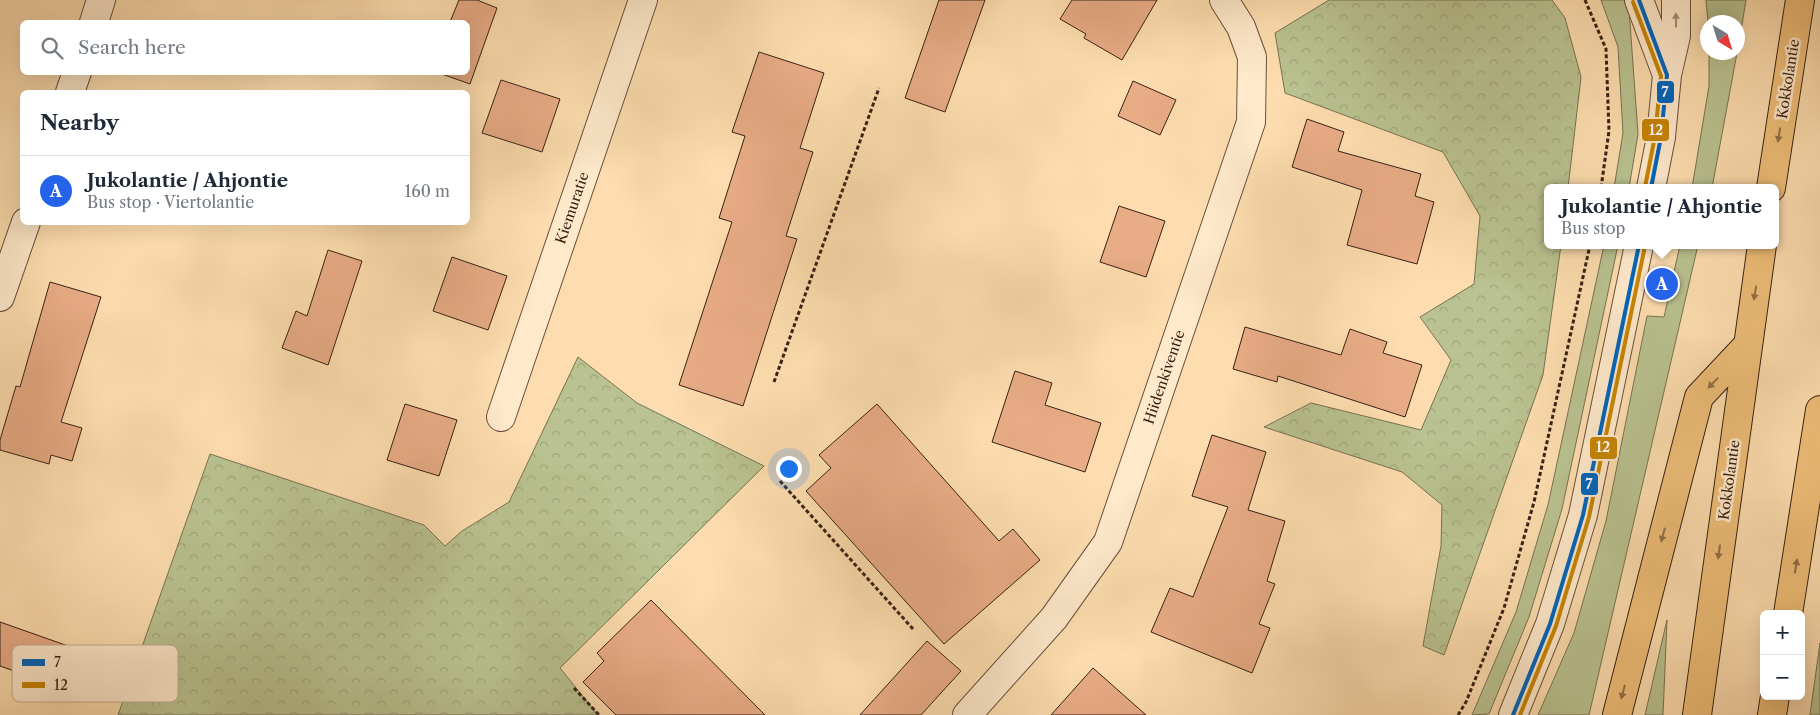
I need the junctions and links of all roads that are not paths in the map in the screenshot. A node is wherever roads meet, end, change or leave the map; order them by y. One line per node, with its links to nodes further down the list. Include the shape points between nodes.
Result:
1 (101, 0): 7 (street)
2 (643, 0): 19 (street, Kiemuratie)
3 (1224, 0): 22 (street, Hiidenkiventie, via 1241,27 1252,57 1251,122 1108,542 1054,618)
4 (1639, 0): 9 (street)
5 (1676, 0): 9 (street, one-way to 5, via 1676,36)
6 (1800, 0): 12 (highway, Kokkolantie, one-way to 12)
7 (95, 20)
8 (76, 75): 10 (street)
9 (1667, 75): 11 (street, via 1661,137)
10 (71, 90)
11 (1652, 184)
12 (1772, 184)
13 (25, 225): 16 (street)
14 (1638, 249): 23 (street, via 1583,515 1550,624)
15 (1761, 249): 17 (highway, Kokkolantie, one-way to 17)
16 (1, 291)
17 (1746, 347): 24 (highway, one-way to 24, via 1699,397); 25 (highway, Kokkolantie, one-way to 25)
18 (1820, 410): 20 (highway, one-way to 18)
19 (500, 416)
20 (1789, 610)
21 (1774, 700): 26 (highway)
22 (967, 715)
23 (1513, 715)
24 (1617, 715)
25 (1698, 715)
26 (1772, 715)

